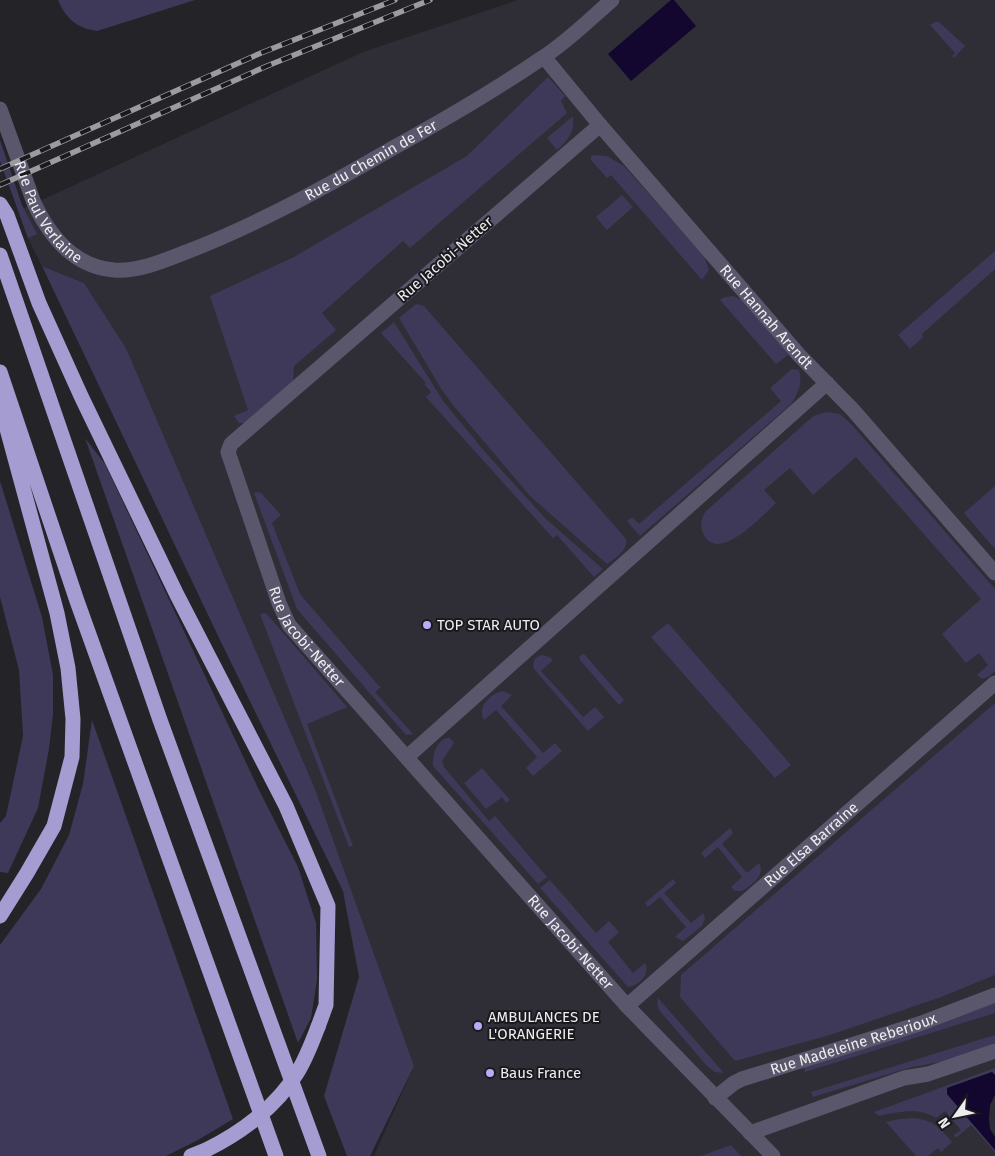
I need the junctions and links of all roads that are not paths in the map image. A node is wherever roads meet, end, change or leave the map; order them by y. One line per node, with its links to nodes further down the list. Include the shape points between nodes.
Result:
1 (612, 0): 2 (street, Rue du Chemin de Fer)
2 (544, 57): 4 (street, Rue Hannah Arendt); 7 (street, Rue du Chemin de Fer, via 415,136 254,224 159,262 128,269)
3 (0, 109): 7 (street, Rue Paul Verlaine, via 34,203 49,230 83,262)
4 (600, 125): 9 (street, Rue Hannah Arendt, via 799,355); 13 (street, Rue Jacobi-Netter, via 231,444 228,452 289,626)
5 (0, 204): 21 (highway, bridge, via 39,303 81,396 177,595 286,806 328,906 326,1005 298,1072 266,1110 242,1129 225,1141)
6 (0, 255): 20 (highway, via 160,720)
7 (105, 268)
8 (0, 372): 22 (highway, via 77,601)
9 (827, 383): 11 (street, Rue Hannah Arendt); 13 (street)
10 (0, 401): 14 (highway, via 57,613 68,668 73,719 72,757 54,826)
11 (995, 573)
12 (995, 683): 16 (street, Rue Elsa Barraine)
13 (407, 757): 16 (street, Rue Jacobi-Netter)
14 (0, 916)
15 (995, 996): 18 (street, Rue Madeleine Reberioux, via 919,1024 742,1079)
16 (628, 1006): 18 (street, Rue Jacobi-Netter)
17 (995, 1051): 19 (street, via 928,1074 904,1078)
18 (716, 1098): 19 (street, Rue Jacobi-Netter)
19 (750, 1132): 23 (street, Rue Jacobi-Netter)
20 (319, 1155)
21 (191, 1156)
22 (276, 1156)
23 (772, 1156)

